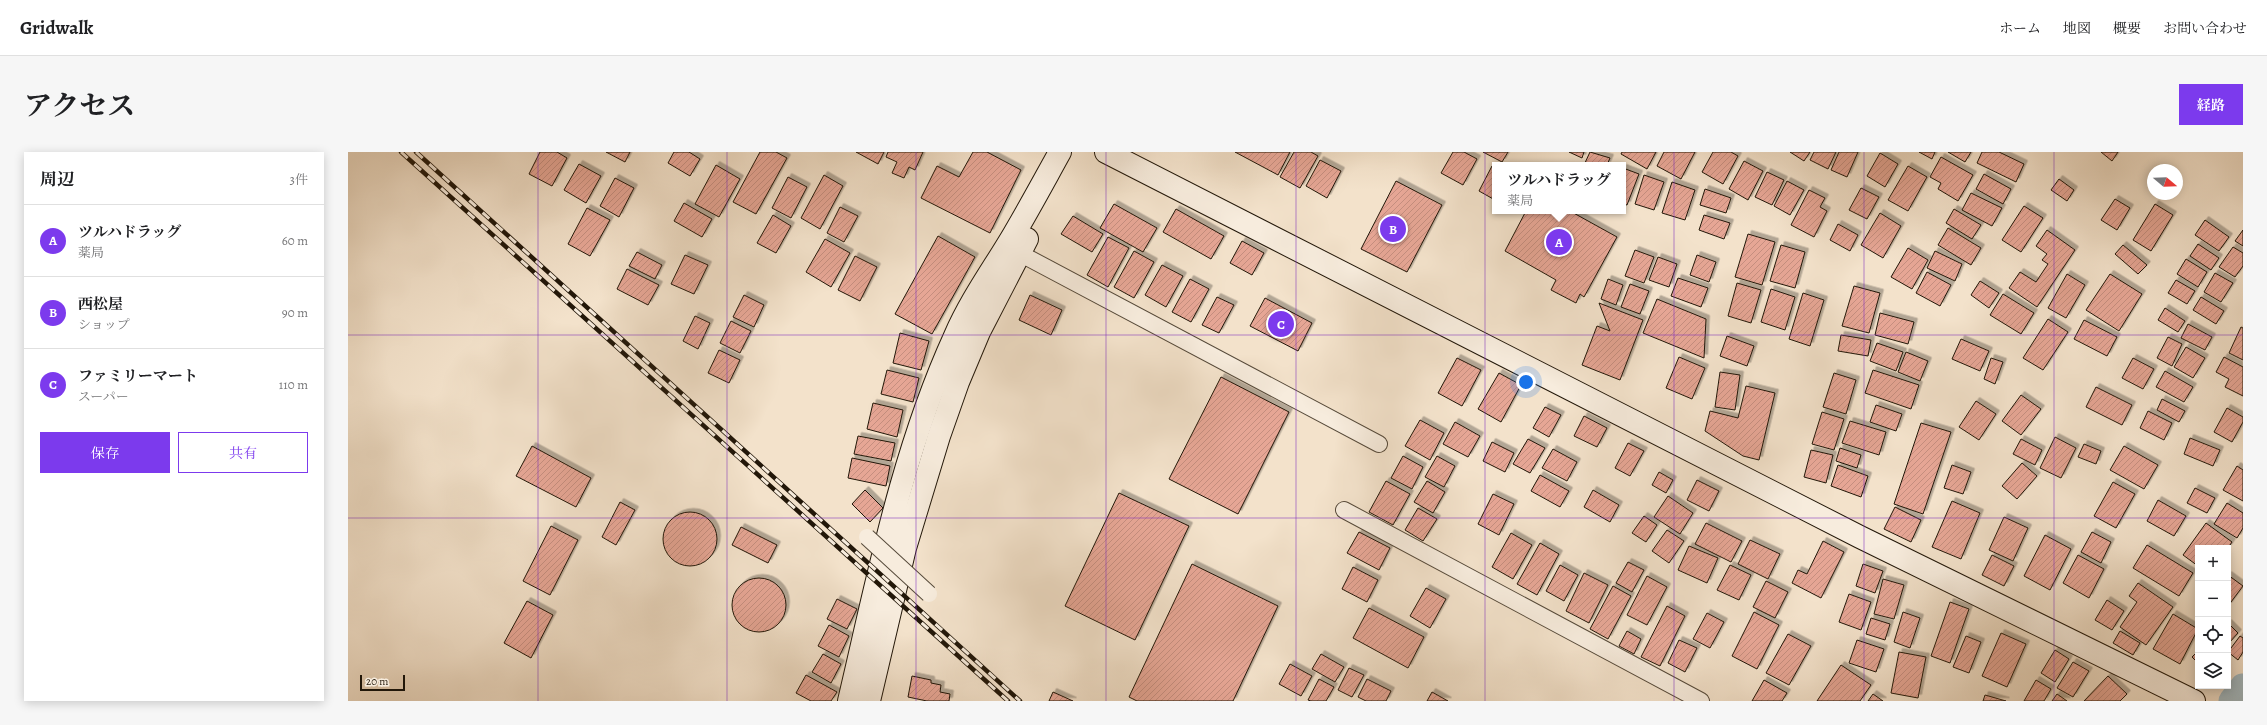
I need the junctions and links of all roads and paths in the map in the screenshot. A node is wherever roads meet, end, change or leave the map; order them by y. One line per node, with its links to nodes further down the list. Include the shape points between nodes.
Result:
1 (1060, 152): 9 (street, via 1014,233 974,296 936,382 901,482)
2 (1074, 152): 4 (street)
3 (1106, 152): 12 (street, via 1860,538)
4 (1019, 253): 5 (street); 10 (street, via 970,353 939,436 905,548)
5 (1379, 444)
6 (1344, 510): 11 (street)
7 (867, 537): 8 (street, bridge)
8 (929, 594)
9 (849, 701)
10 (869, 701)
11 (1701, 701)
12 (2194, 701)

